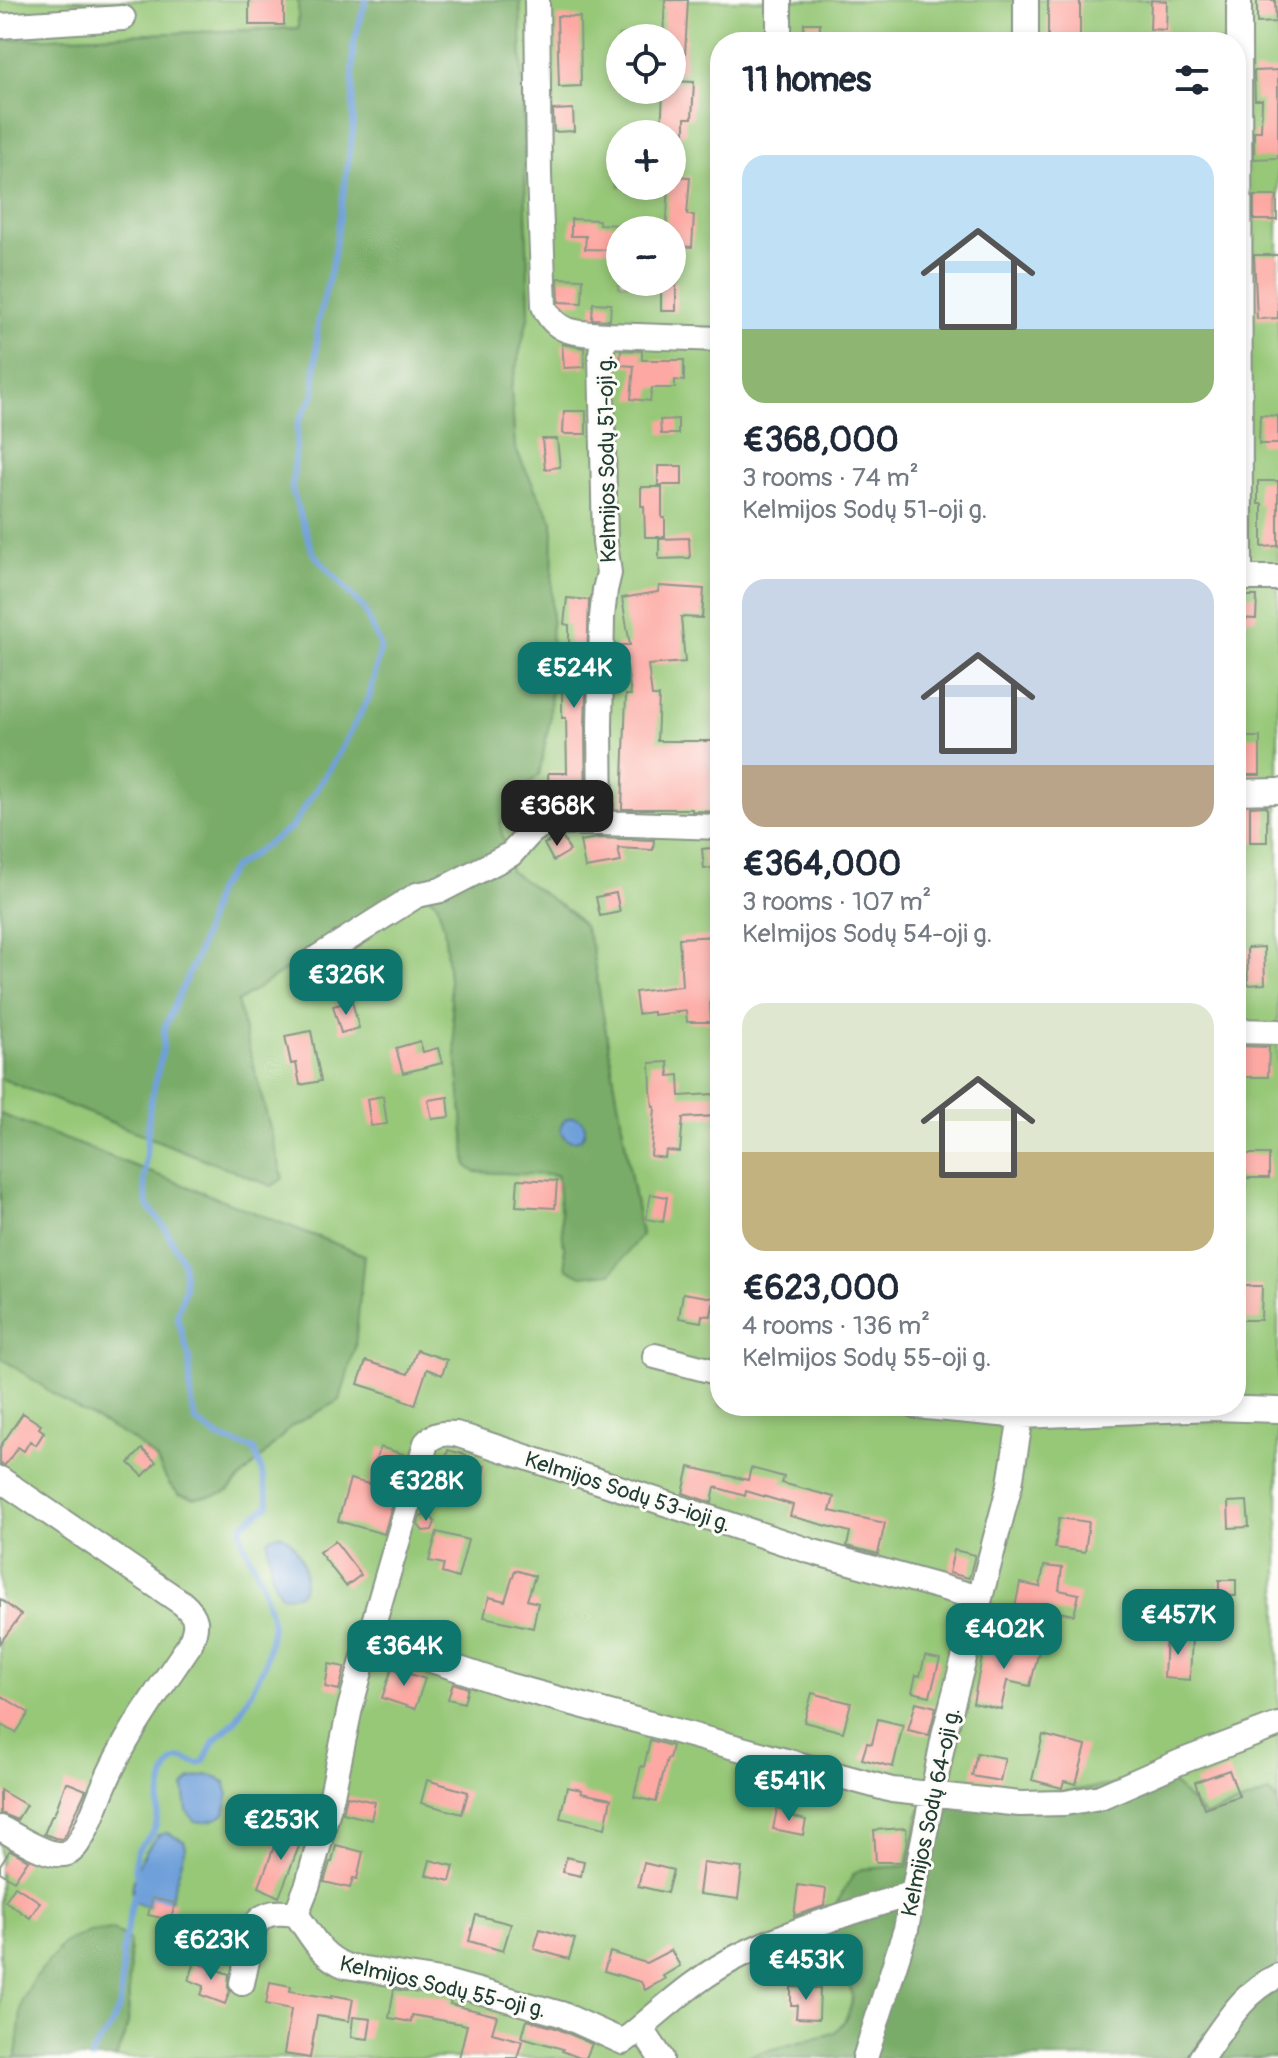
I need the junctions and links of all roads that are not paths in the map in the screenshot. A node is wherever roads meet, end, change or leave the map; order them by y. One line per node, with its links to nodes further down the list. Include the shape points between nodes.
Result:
1 (537, 0): 10 (street, Kelmijos Sodų 51-oji g., via 544,306 564,330)
2 (779, 0): 7 (street)
3 (1026, 0): 8 (street)
4 (1239, 0): 9 (street)
5 (123, 18): 6 (street)
6 (0, 26)
7 (779, 32)
8 (1026, 32)
9 (1239, 32)
10 (609, 335): 11 (street); 16 (street, Kelmijos Sodų 51-oji g., via 601,354 609,573 602,617)
11 (710, 339)
12 (1246, 578): 13 (street)
13 (1278, 578)
14 (1278, 791): 15 (street)
15 (1246, 792)
16 (601, 823): 17 (street); 18 (street, via 540,826 511,854 441,890 417,895)
17 (710, 827)
18 (306, 965)
19 (1246, 1031): 20 (street)
20 (1278, 1032)
21 (655, 1356): 22 (street)
22 (710, 1370)
23 (1246, 1409): 24 (street)
24 (1278, 1410)
25 (1021, 1416): 27 (street, Kelmijos Sodų 64-oji g., via 1010,1484)
26 (0, 1479): 31 (street, via 182,1603 196,1620 190,1644 113,1764 73,1851 50,1853)
27 (980, 1598): 28 (street, Kelmijos Sodų 53-ioji g., via 810,1551 443,1433 426,1443); 30 (street, Kelmijos Sodų 64-oji g.)
28 (369, 1639): 30 (street, via 507,1685 892,1790); 33 (street, Kelmijos Sodų 53-ioji g., via 332,1795)
29 (1278, 1725): 30 (street, via 1100,1797 1020,1804)
30 (932, 1795): 32 (street, Kelmijos Sodų 64-oji g.)
31 (0, 1828)
32 (913, 1893): 36 (street, via 742,1954 706,1975); 38 (street, Kelmijos Sodų 64-oji g.)
33 (296, 1914): 35 (street, via 260,1918); 36 (street, Kelmijos Sodų 55-oji g., via 325,1955 346,1966 446,1982 561,2014)
34 (1278, 1976): 39 (street, via 1241,2003)
35 (242, 1983)
36 (625, 2043): 37 (street)
37 (661, 2058)
38 (865, 2058)
39 (1201, 2058)

